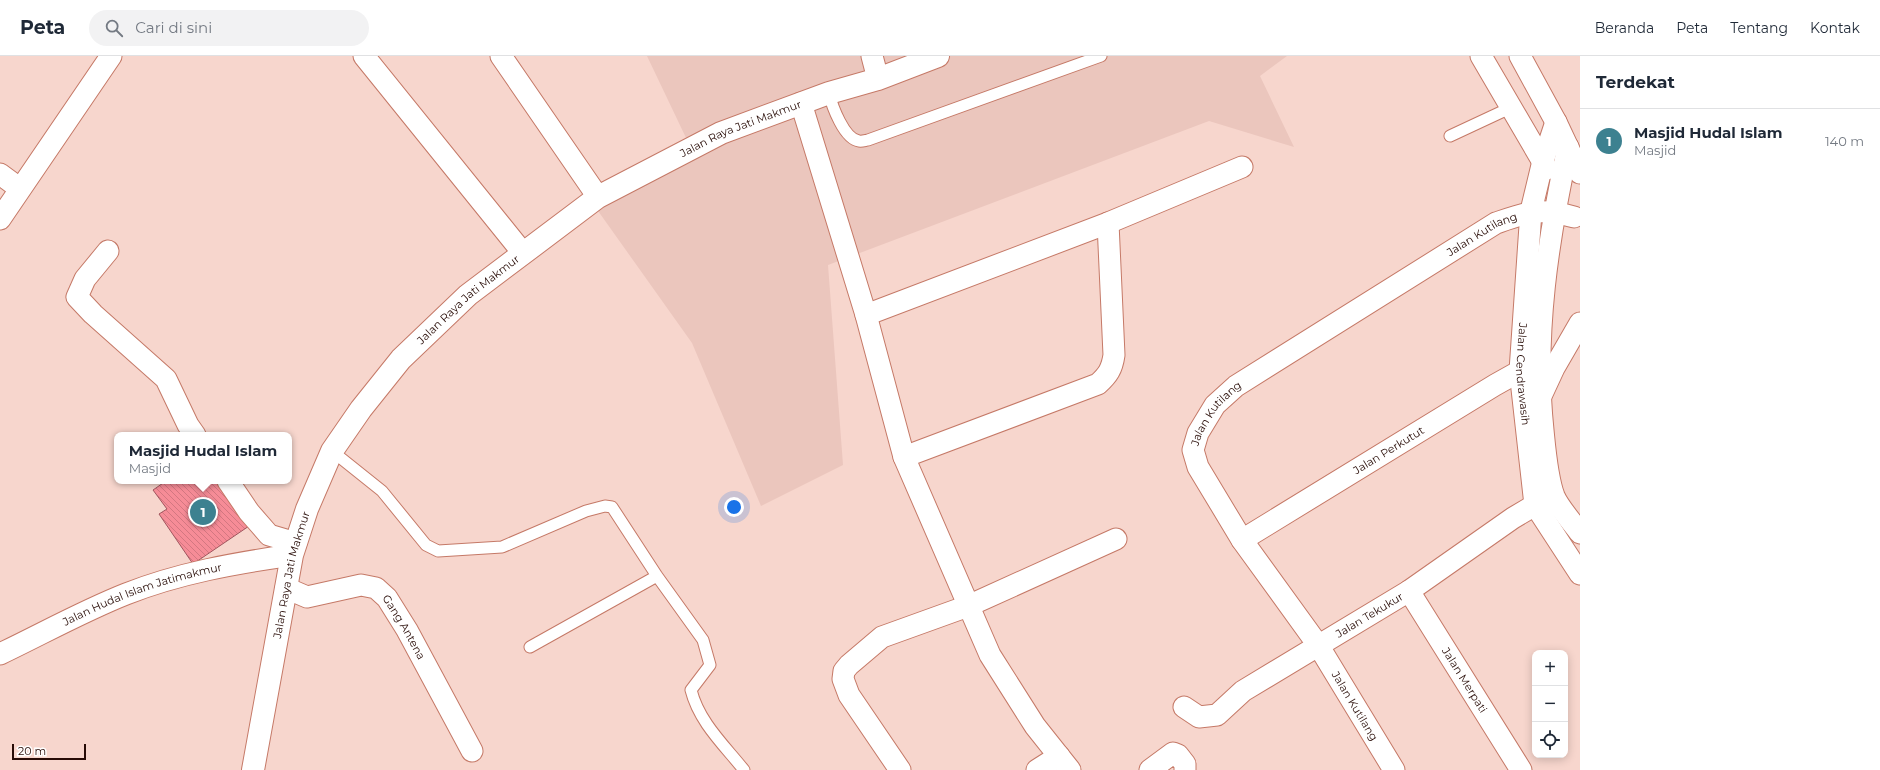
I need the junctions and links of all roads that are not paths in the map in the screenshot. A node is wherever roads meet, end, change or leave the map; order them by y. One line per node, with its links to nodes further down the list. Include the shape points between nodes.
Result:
1 (111, 56): 20 (street)
2 (364, 56): 28 (street)
3 (501, 56): 21 (street)
4 (872, 56): 9 (street)
5 (938, 56): 9 (main road, Jalan Raya Jati Makmur)
6 (1101, 56): 10 (lane, via 868,140 858,141 850,137 832,108)
7 (1481, 56): 12 (street)
8 (1520, 56): 13 (street)
9 (878, 79): 10 (main road, Jalan Raya Jati Makmur)
10 (829, 93): 11 (main road, Jalan Raya Jati Makmur)
11 (801, 103): 21 (main road, Jalan Raya Jati Makmur, via 721,133); 29 (street)
12 (1510, 108): 14 (lane); 16 (street)
13 (1556, 122): 15 (street); 16 (street, Jalan Cendrawasih)
14 (1450, 136)
15 (1568, 147): 18 (street); 22 (street, Jalan Cendrawasih)
16 (1543, 161): 22 (street); 23 (street, Jalan Cendrawasih)
17 (1242, 167): 26 (street)
18 (1580, 173)
19 (0, 174): 20 (street)
20 (19, 188): 24 (street)
21 (598, 197): 28 (main road, Jalan Raya Jati Makmur)
22 (1556, 201): 23 (street, Jalan Kutilang); 25 (street); 31 (street, Jalan Cendrawasih, via 1540,332)
23 (1531, 211): 31 (street, Jalan Cendrawasih); 41 (street, Jalan Kutilang, via 1496,223 1236,386 1215,405 1198,433 1193,450 1198,466)
24 (0, 218)
25 (1577, 222)
26 (1108, 223): 29 (street); 35 (street, via 1114,355 1112,368 1107,375 1098,384)
27 (108, 251): 33 (street, via 85,279 77,297 166,379)
28 (523, 253): 34 (main road, Jalan Raya Jati Makmur, via 468,295 402,359 361,409)
29 (866, 315): 35 (street)
30 (1580, 323): 32 (street, via 1554,368)
31 (1529, 370): 32 (street, Jalan Cendrawasih); 38 (street, Jalan Cendrawasih); 41 (street, Jalan Perkutut)
32 (1540, 400): 37 (street, Jalan Cendrawasih, via 1544,450)
33 (193, 432)
34 (332, 451): 42 (main road, Jalan Raya Jati Makmur); 44 (lane, via 382,492 426,545 438,551 502,547 586,511 605,506 612,507)
35 (904, 457): 47 (street)
36 (230, 484): 42 (street, via 269,535)
37 (1554, 496): 38 (street, Jalan Tekukur); 39 (street, Jalan Cendrawasih)
38 (1535, 505): 43 (street, Jalan Cendrawasih); 46 (street, Jalan Tekukur)
39 (1580, 533)
40 (1116, 539): 47 (street)
41 (1242, 540): 48 (street, Jalan Kutilang)
42 (294, 549): 45 (main road, Jalan Raya Jati Makmur); 50 (street, Jalan Hudal Islam Jatimakmur, via 168,580 127,594)
43 (1580, 574)
44 (657, 576): 49 (lane); 55 (lane, via 703,640 709,656 710,665 691,690 694,703 704,722)
45 (286, 588): 52 (street, Gang Antena, via 307,597 361,585 376,588 387,598 407,630); 54 (main road, Jalan Raya Jati Makmur)
46 (1409, 591): 48 (street, Jalan Tekukur); 61 (street, Jalan Merpati)
47 (968, 606): 53 (street, via 990,655 1035,726); 56 (street, via 882,637 844,671 843,679 849,695)
48 (1318, 645): 51 (street, Jalan Tekukur, via 1243,691 1217,716 1199,717); 60 (street, Jalan Kutilang)
49 (530, 647)
50 (0, 654)
51 (1184, 707)
52 (472, 751)
53 (1065, 763): 57 (street)
54 (253, 770)
55 (744, 770)
56 (900, 770)
57 (1037, 770)
58 (1150, 770): 59 (street, via 1173,753 1185,764)
59 (1185, 770)
60 (1394, 770)
61 (1521, 770)

